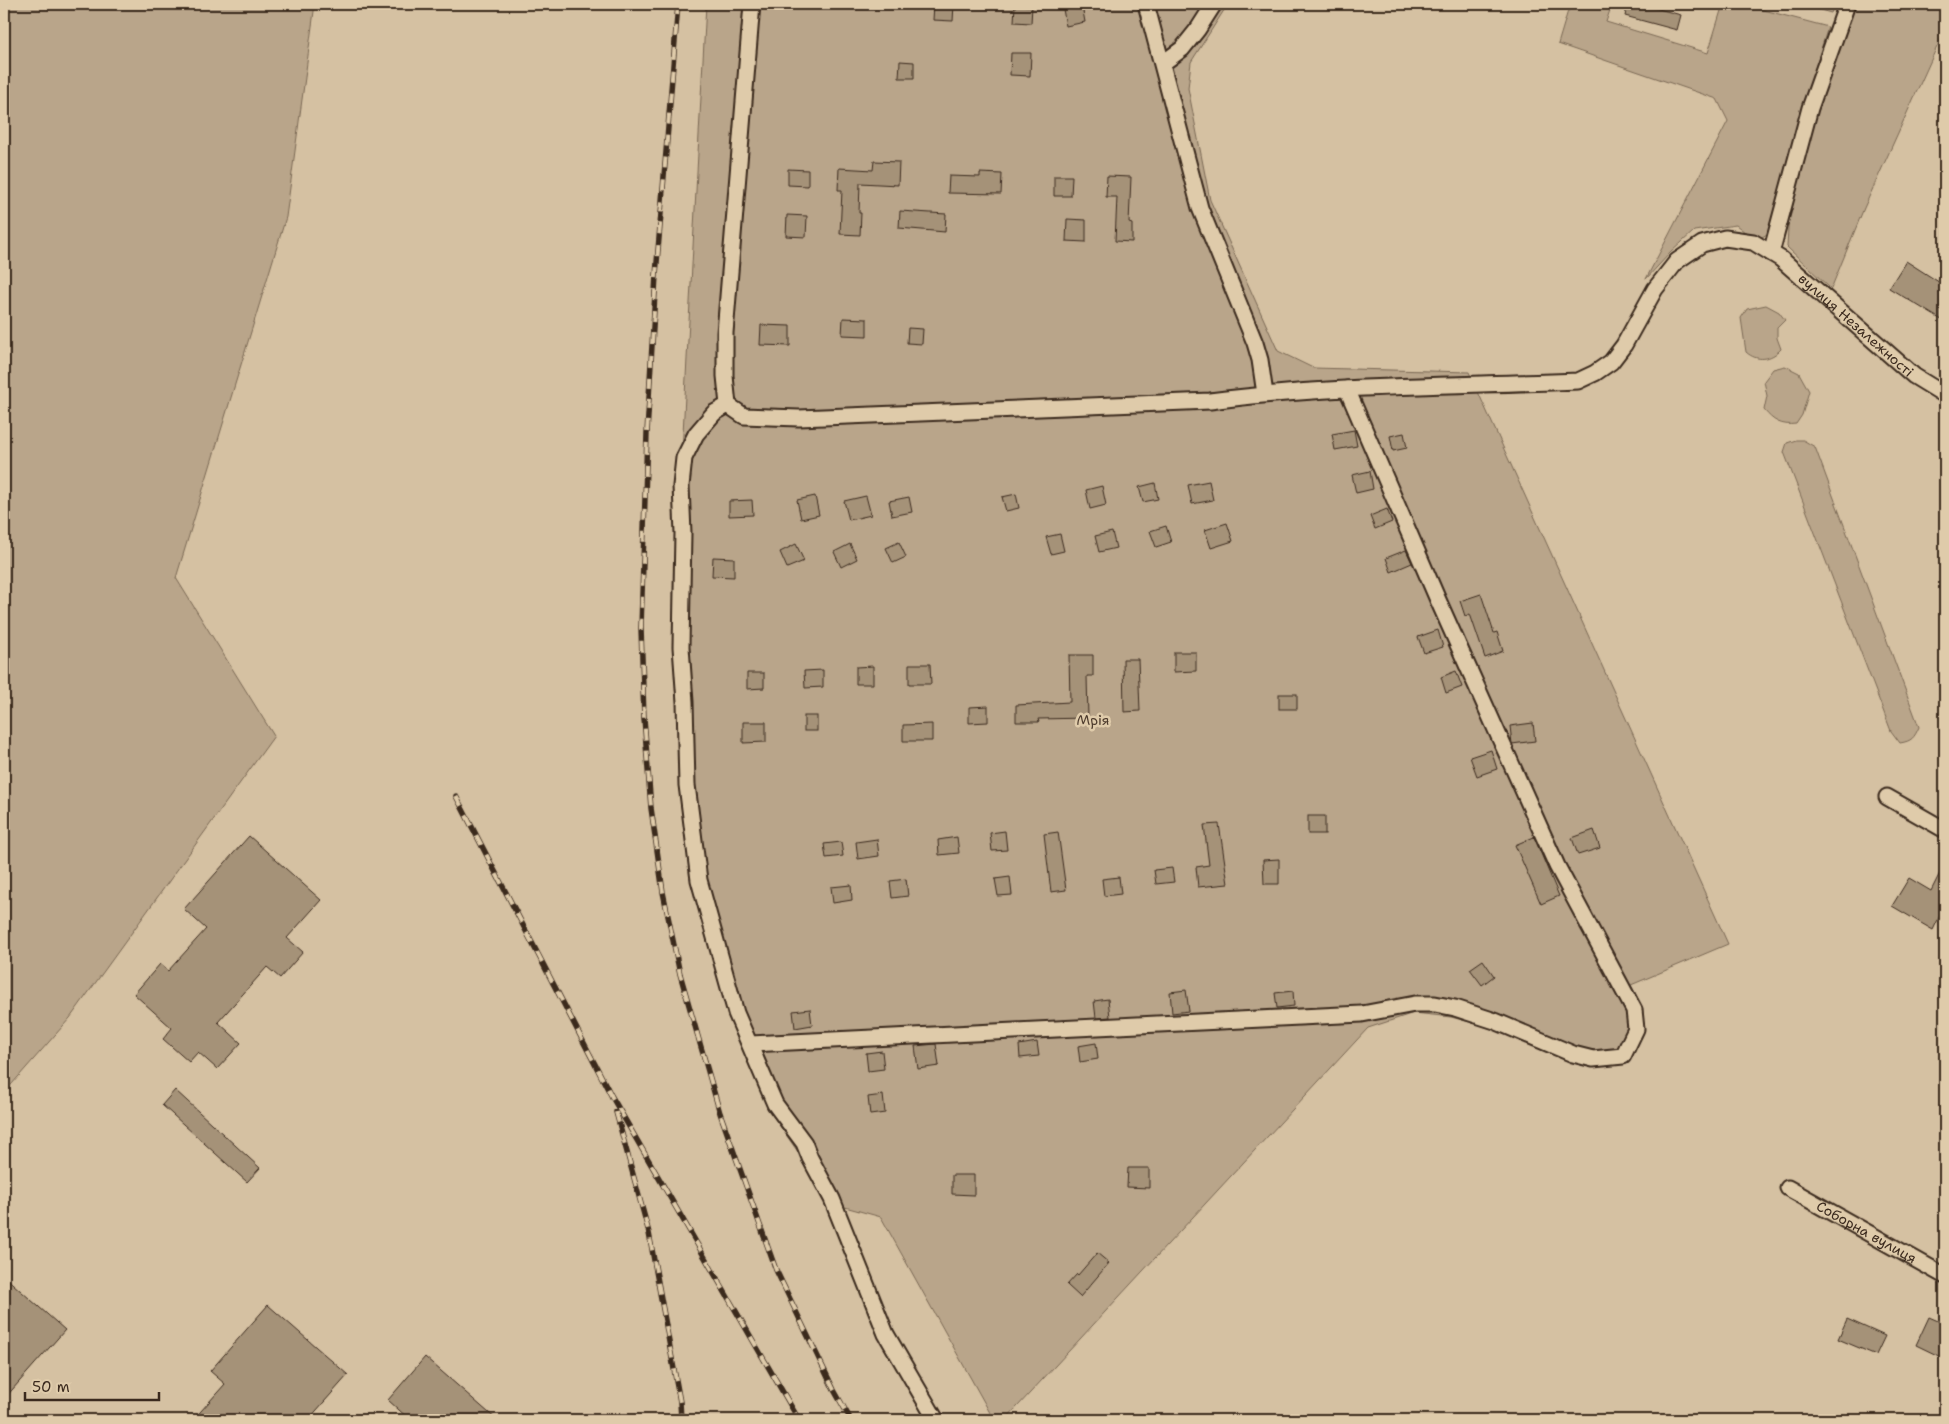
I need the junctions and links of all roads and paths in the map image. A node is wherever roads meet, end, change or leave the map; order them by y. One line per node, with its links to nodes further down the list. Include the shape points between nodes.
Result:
1 (752, 4): 10 (street, via 725,333)
2 (1146, 4): 5 (street)
3 (1214, 4): 5 (street, via 1182,49)
4 (1848, 4): 6 (street, via 1810,108)
5 (1163, 63): 8 (street, via 1200,208 1255,343)
6 (1771, 253): 7 (street, вулиця Незалежності, via 1753,242 1725,238 1702,244 1677,261 1655,289 1611,362 1578,381); 9 (street, вулиця Незалежності, via 1914,376)
7 (1347, 389): 8 (street, вулиця Незалежності); 13 (street, via 1557,866 1634,1010 1636,1029 1623,1056 1593,1058 1573,1054 1517,1029 1456,1008 1415,1004 1362,1014)
8 (1265, 394): 10 (street, вулиця Незалежності, via 1210,401 799,418 744,416)
9 (1945, 394)
10 (728, 405): 13 (street, via 714,413 696,434 684,458 680,647 686,702 687,785 699,880 736,1013)
11 (1887, 797): 12 (street)
12 (1945, 830)
13 (751, 1044): 16 (street, via 775,1104 804,1143 832,1198 886,1334)
14 (1788, 1188): 15 (street, Соборна вулиця)
15 (1945, 1276)
16 (936, 1420)

